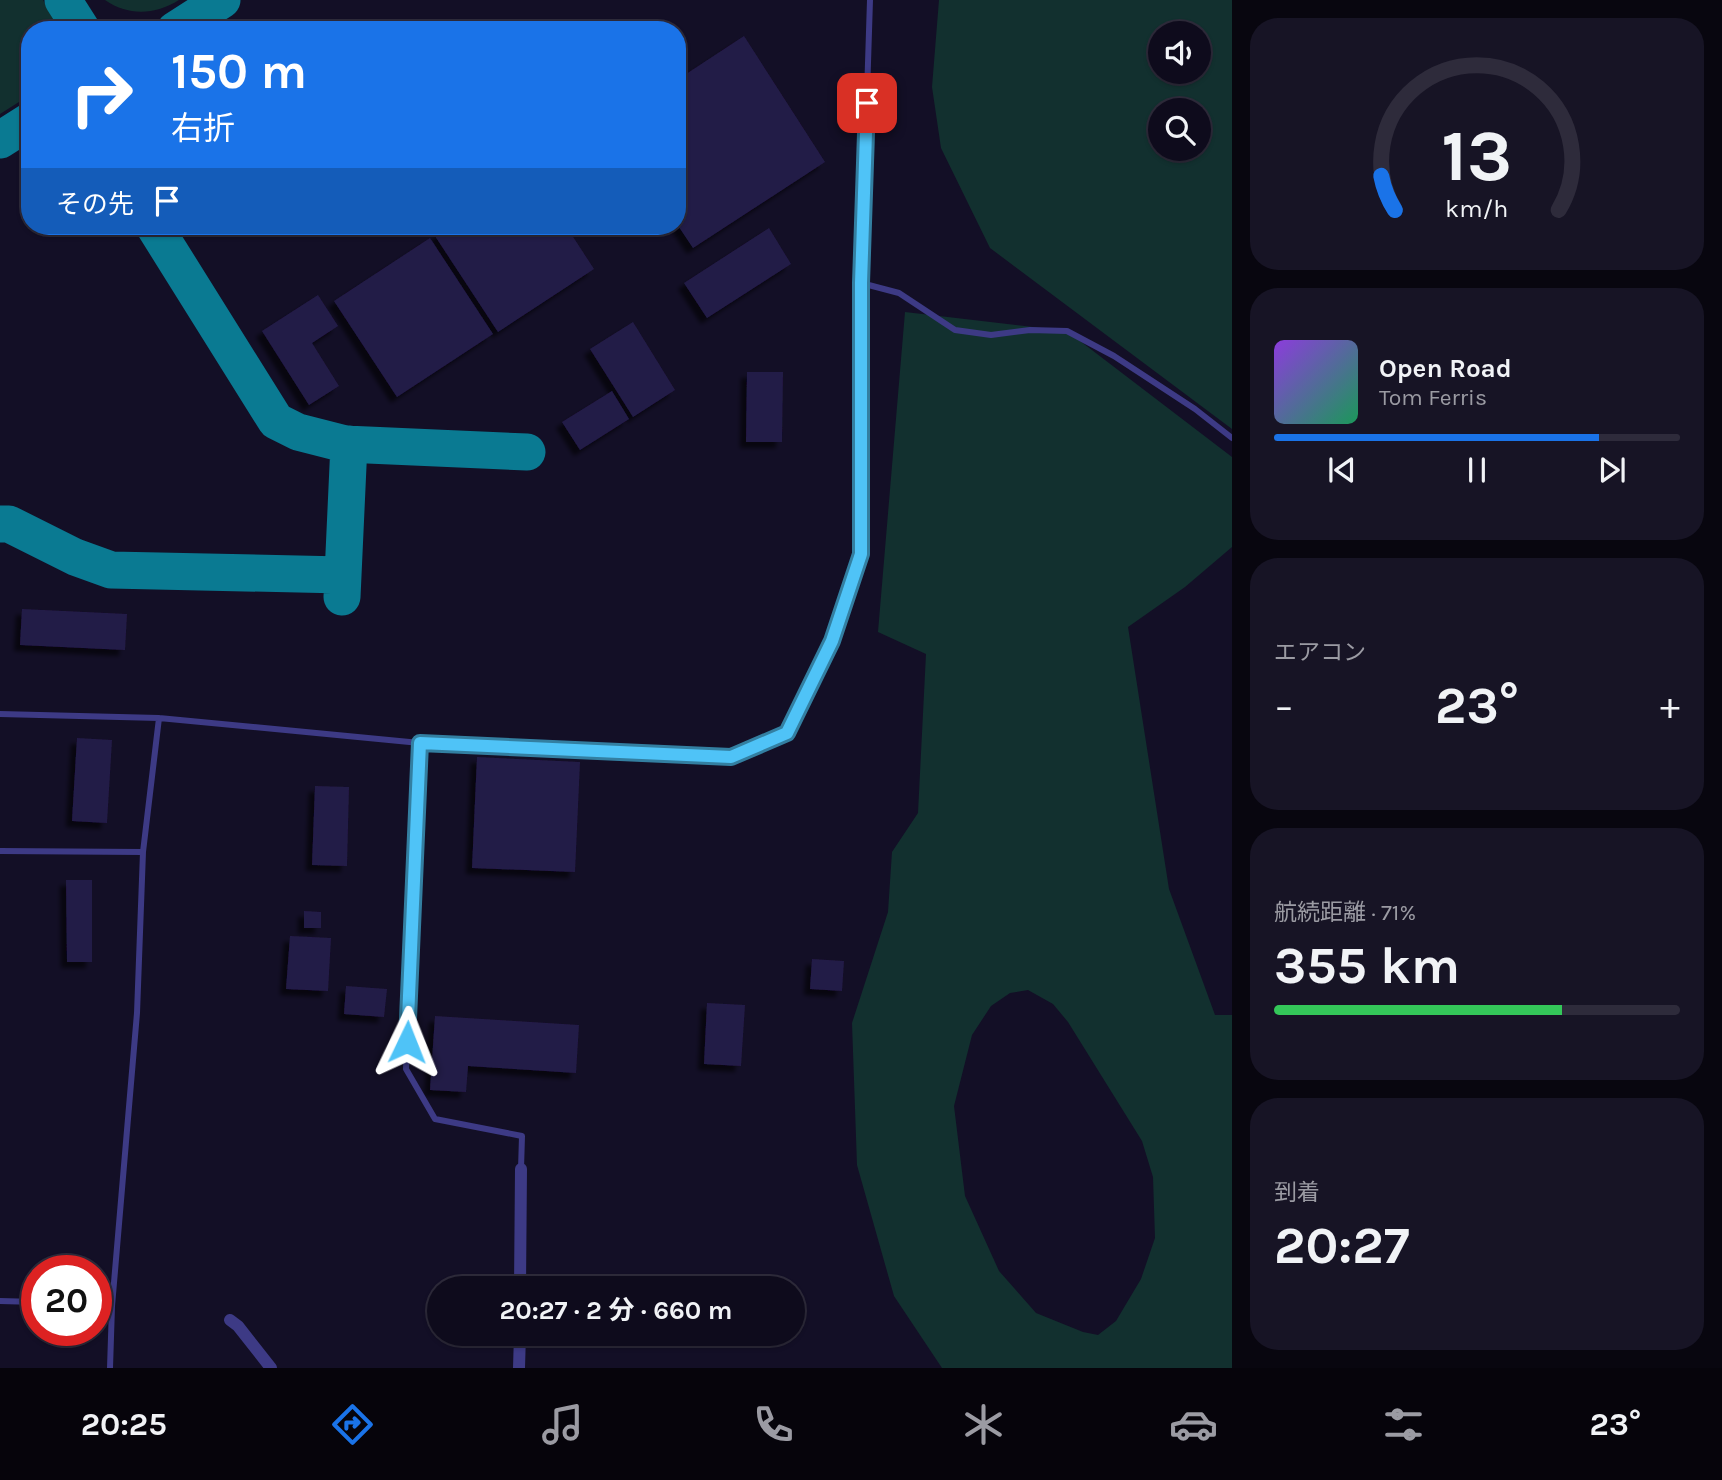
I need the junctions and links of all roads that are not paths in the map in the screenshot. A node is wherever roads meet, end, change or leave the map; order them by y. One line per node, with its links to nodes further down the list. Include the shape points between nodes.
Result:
1 (870, 0): 2 (lane)
2 (861, 283): 3 (lane, via 899,293 955,330 990,335 1067,331 1114,356); 6 (lane, via 861,554 832,641 787,733 731,757)
3 (1232, 438)
4 (0, 714): 5 (lane)
5 (159, 718): 6 (lane); 8 (lane)
6 (420, 743): 9 (lane, via 406,1069 435,1119 522,1136)
7 (0, 851): 8 (lane)
8 (143, 852): 13 (lane, via 137,1013)
9 (521, 1169): 10 (street)
10 (520, 1276)
11 (0, 1301): 12 (lane)
12 (21, 1302)
13 (112, 1306)
14 (230, 1320): 18 (street)
15 (111, 1346): 17 (lane)
16 (520, 1346): 19 (street)
17 (110, 1368)
18 (271, 1368)
19 (519, 1368)

